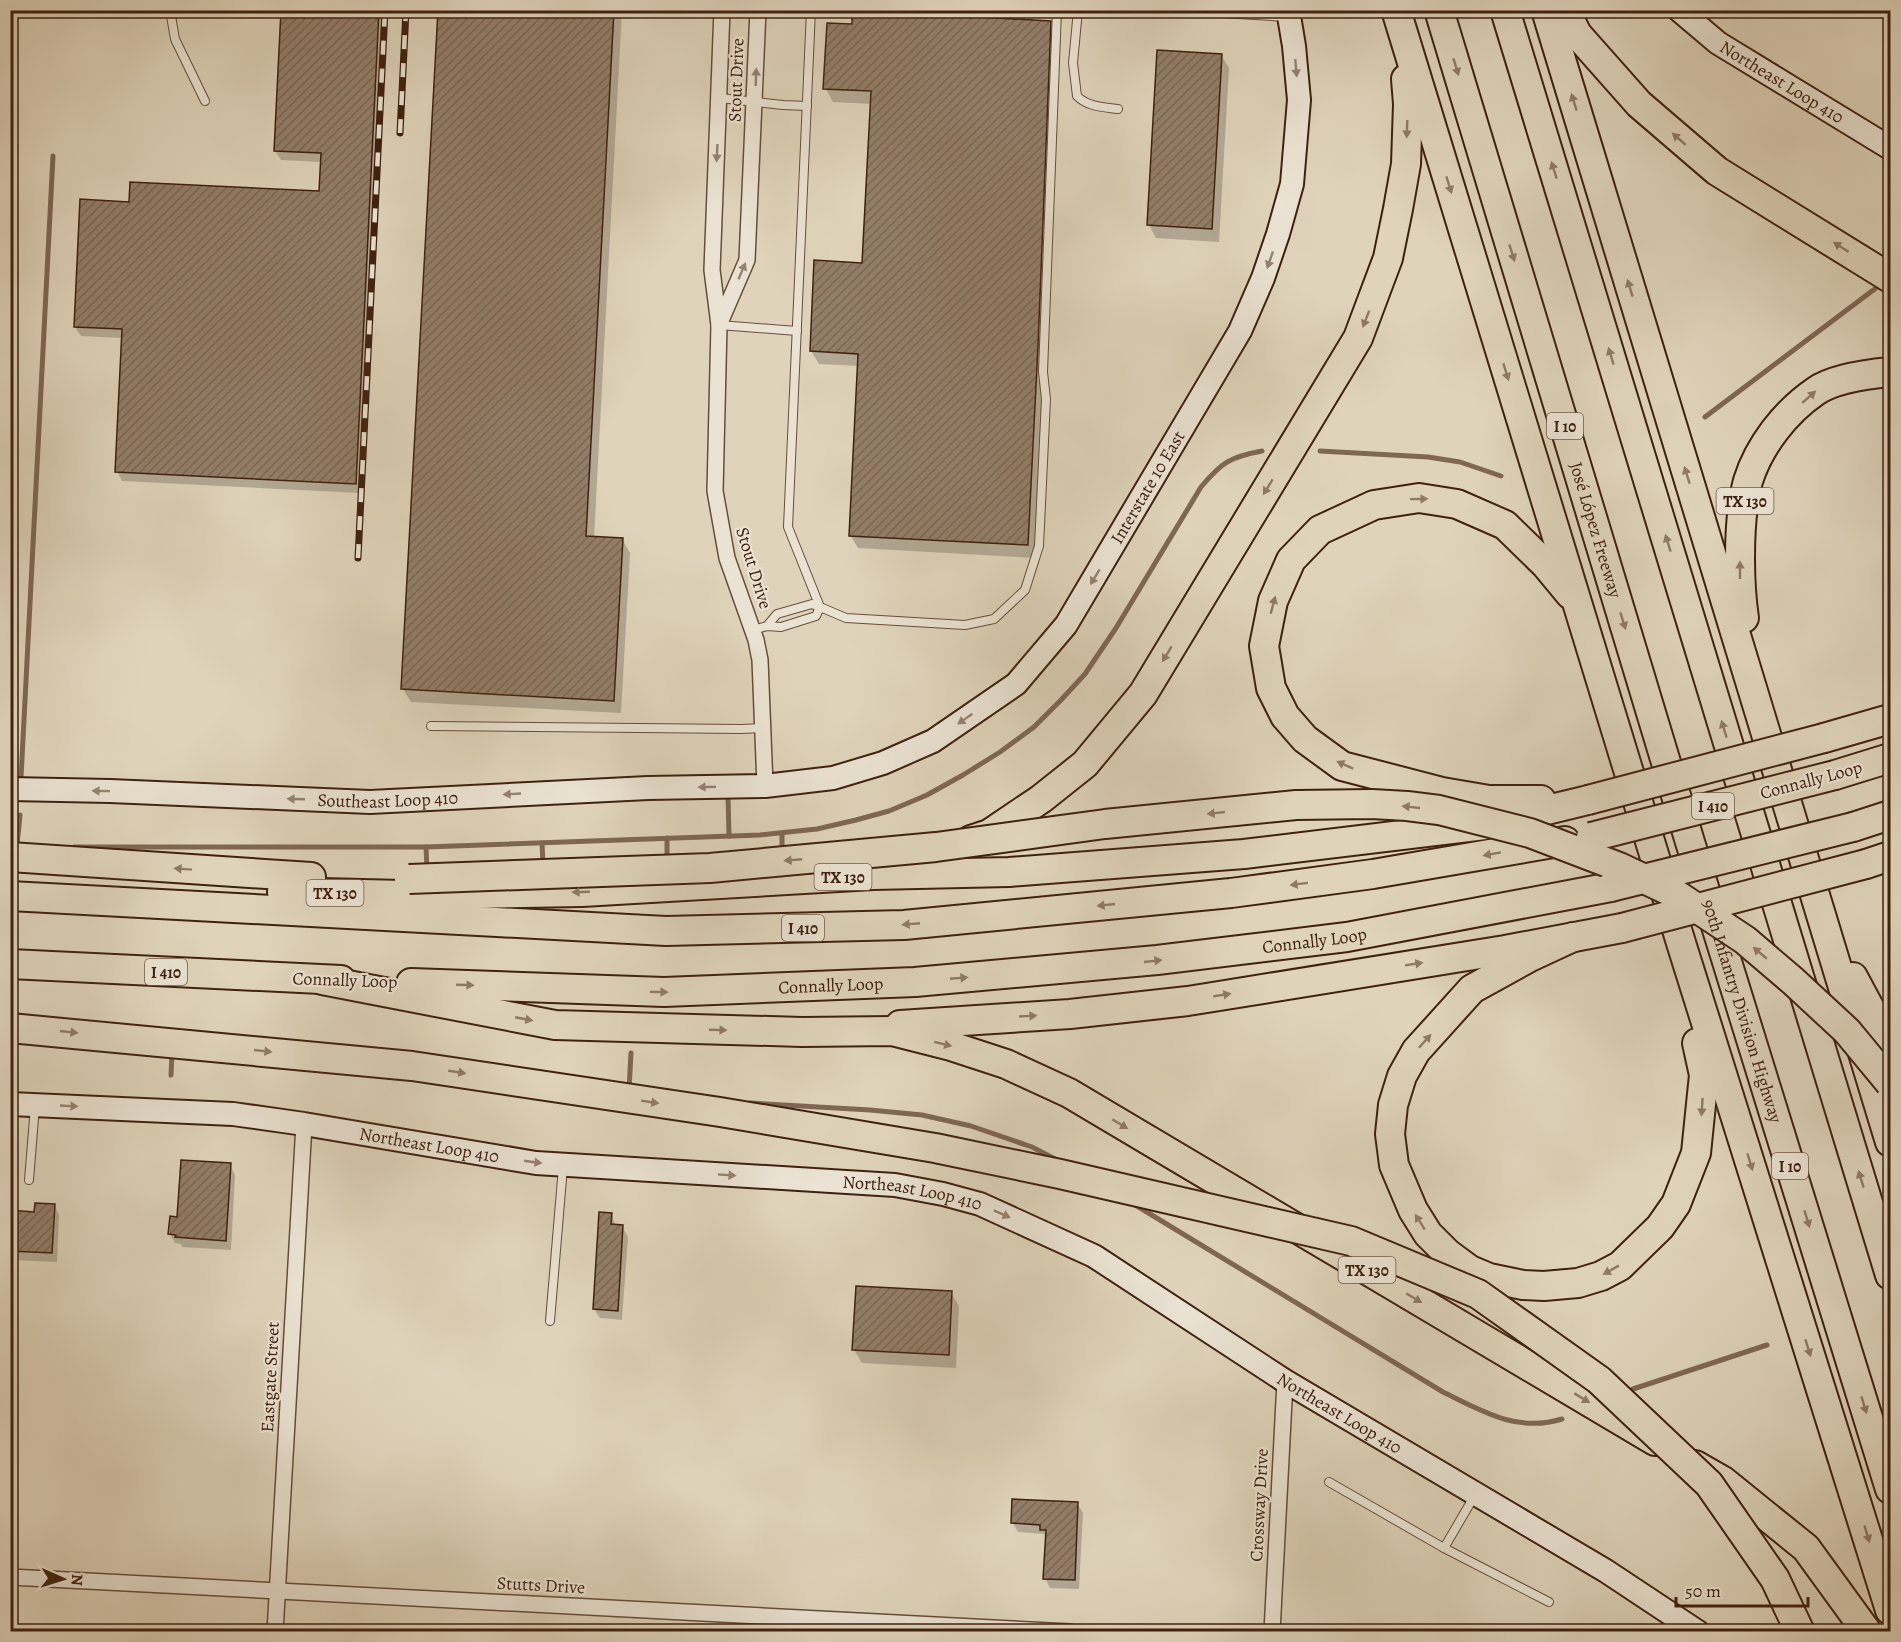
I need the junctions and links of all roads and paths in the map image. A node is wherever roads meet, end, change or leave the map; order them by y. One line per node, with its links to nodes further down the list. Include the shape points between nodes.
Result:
1 (170, 10): 16 (lane, via 175,39)
2 (722, 10): 15 (street, Stout Drive)
3 (758, 10): 17 (street, Stout Drive, one-way to 3)
4 (811, 10): 18 (lane)
5 (1057, 10): 26 (lane, via 1039,546 1025,590 994,619 965,625 846,618)
6 (1078, 10): 19 (lane, via 1073,63 1077,96 1093,105)
7 (1172, 10): 13 (lane)
8 (1439, 10): 37 (highway, José López Freeway / I 10, one-way to 37)
9 (1505, 10): 58 (highway, one-way to 9)
10 (1546, 10): 28 (highway, one-way to 10)
11 (1564, 10): 21 (highway, one-way to 11, via 1718,171 1639,104 1577,34)
12 (1679, 10): 20 (main road, Northeast Loop 410, via 1718,43)
13 (1288, 14): 33 (main road, Interstate 10 East, one-way to 33, via 1299,100 1292,184 1263,278 1240,331 1066,625 1016,684 933,741 883,763 833,778)
14 (1399, 20): 25 (highway, one-way to 25); 40 (highway, one-way to 40, via 1408,104 1406,164 1388,258 1366,317 1358,338 1143,694 1085,764 989,834)
15 (720, 98): 17 (lane); 22 (street, Stout Drive, one-way to 22, via 712,270)
16 (205, 101)
17 (755, 102): 18 (lane); 22 (street, Stout Drive, one-way to 17, via 747,260)
18 (807, 106): 23 (lane)
19 (1118, 109)
20 (1890, 146)
21 (1890, 278)
22 (719, 325): 23 (lane); 27 (street, Stout Drive, via 715,491 727,558)
23 (797, 331): 26 (lane, via 788,528)
24 (1890, 372): 28 (highway, TX 130, one-way to 24, via 1740,597 1740,527 1748,482 1763,447 1786,417 1817,390 1844,380)
25 (1576, 602): 35 (highway, one-way to 25, via 1488,800 1342,766 1305,739 1285,716 1271,688 1264,646 1273,601 1291,560 1320,530 1374,505 1419,498 1457,504 1505,525 1546,565); 45 (highway)
26 (816, 605): 27 (lane, via 777,614); 27 (lane, via 816,615 781,627)
27 (760, 628): 31 (street, Stout Drive)
28 (1760, 711): 43 (highway, TX 130)
29 (1883, 721): 35 (highway, TX 130, bridge)
30 (431, 726): 31 (lane)
31 (763, 728): 33 (street, Stout Drive)
32 (1890, 758): 42 (highway, Connally Loop / I 410, one-way to 42, bridge, via 1591,837 1373,874 1231,893 892,926 666,932)
33 (765, 786): 34 (main road, Southeast Loop 410, one-way to 34, via 370,801)
34 (10, 789)
35 (1588, 800): 40 (highway, TX 130, via 1485,825 1244,854 1009,872)
36 (1890, 815): 47 (highway, Connally Loop / I 410, one-way to 36, bridge, via 664,992 915,982 1157,960 1347,937 1611,887)
37 (1690, 842): 62 (highway, 90th Infantry Division Highway / I 10, one-way to 62)
38 (10, 857): 51 (highway, one-way to 38, bridge, via 1847,1031 1794,981 1745,940 1674,893 1530,833 1407,806 1296,805 1105,824 936,847 710,868 409,879 312,877)
39 (1878, 860): 44 (highway, bridge, via 1622,928)
40 (873, 875): 41 (highway, TX 130, one-way to 41, via 582,892 403,895)
41 (10, 880)
42 (10, 896)
43 (1825, 927): 50 (highway); 55 (highway, TX 130)
44 (1573, 937): 45 (highway, one-way to 44, via 1704,1075 1696,1153 1676,1204 1620,1266 1578,1283 1523,1285 1470,1270 1428,1234 1394,1165 1390,1134 1393,1105 1402,1076 1416,1051 1472,989); 49 (highway, one-way to 44, via 1070,1014 1188,1001)
45 (1682, 946): 68 (highway, one-way to 68)
46 (10, 964): 47 (highway, Connally Loop / I 410)
47 (322, 980): 49 (highway, TX 130, one-way to 49, via 555,1025)
48 (10, 1028): 73 (highway, one-way to 73, bridge, via 412,1066 720,1112 946,1150 1351,1240 1478,1294 1599,1380 1709,1484 1775,1579)
49 (802, 1032): 74 (highway, TX 130, one-way to 74, via 892,1031 1006,1064 1069,1094 1723,1481 1806,1548)
50 (1890, 1046)
51 (1890, 1083)
52 (10, 1104): 53 (main road, Northeast Loop 410)
53 (35, 1105): 54 (main road, Northeast Loop 410, one-way to 54, via 233,1114); 57 (lane)
54 (304, 1124): 56 (main road, Northeast Loop 410, one-way to 56); 66 (street, Eastgate Street)
55 (1890, 1142)
56 (563, 1165): 59 (lane); 60 (main road, Northeast Loop 410, one-way to 60, via 895,1185 980,1204 1094,1256)
57 (29, 1180)
58 (1890, 1275)
59 (550, 1321)
60 (1285, 1381): 63 (main road, Northeast Loop 410); 71 (street, Crossway Drive)
61 (1329, 1482): 64 (lane)
62 (1890, 1489)
63 (1476, 1494): 64 (lane); 72 (main road, Northeast Loop 410, via 1606,1571)
64 (1444, 1548): 67 (lane)
65 (10, 1577): 66 (street, Stutts Drive)
66 (277, 1591): 69 (street, Eastgate Street); 70 (street, Stutts Drive)
67 (1550, 1602)
68 (1890, 1610)
69 (275, 1632)
70 (1070, 1632)
71 (1272, 1632)
72 (1698, 1632)
73 (1800, 1632)
74 (1867, 1632)

